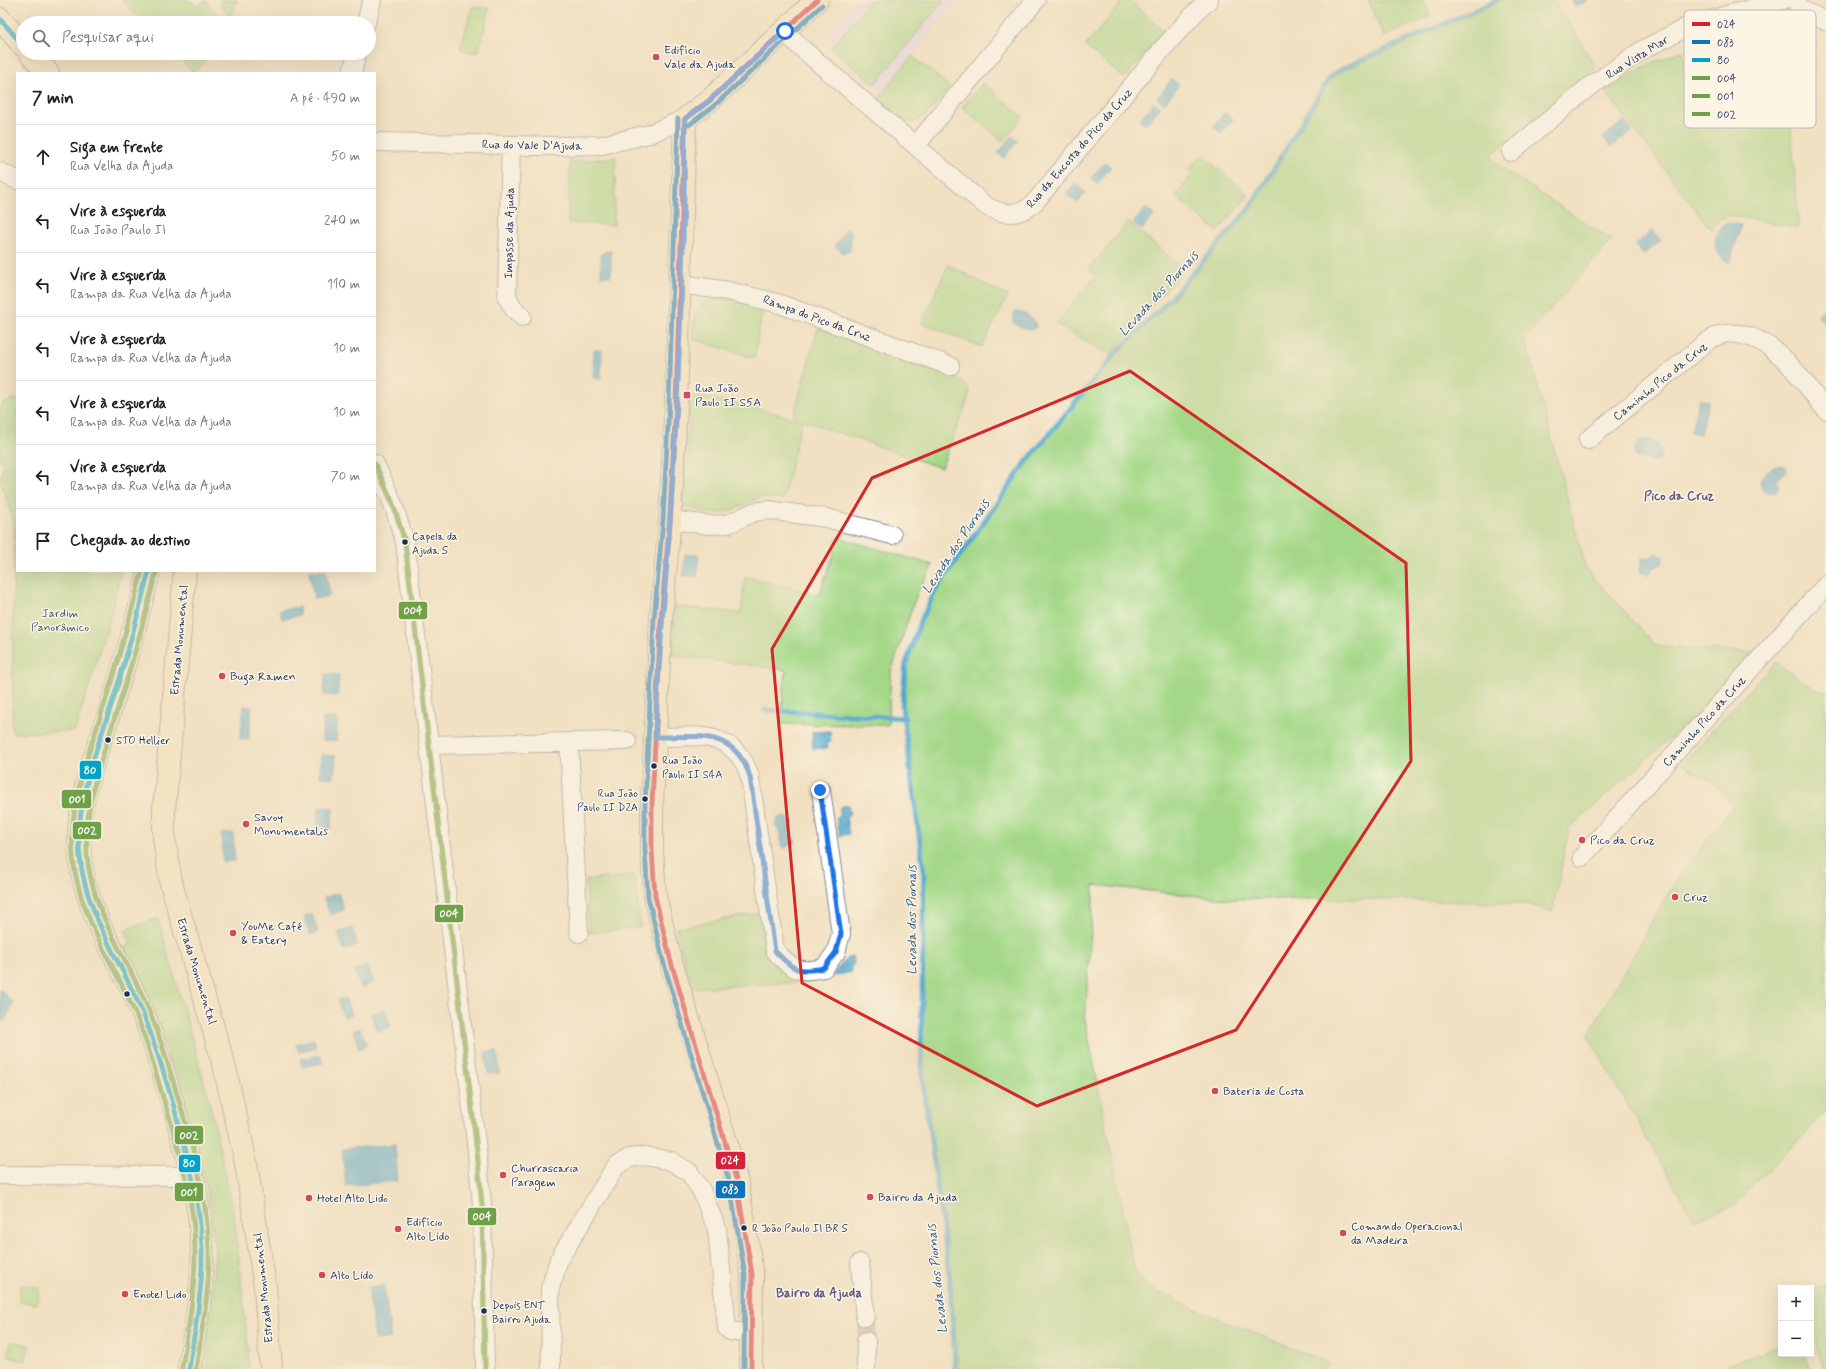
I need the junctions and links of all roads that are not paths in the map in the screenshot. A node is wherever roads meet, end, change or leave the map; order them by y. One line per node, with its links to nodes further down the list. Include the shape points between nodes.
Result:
1 (372, 0): 9 (street)
2 (817, 0): 14 (street)
3 (1036, 0): 23 (street)
4 (1210, 0): 23 (street, Rua da Encosta do Pico da Cruz, via 1165,46 1027,210 1011,214 995,211 986,206)
5 (1783, 0): 7 (street, Rua Vista Mar)
6 (1795, 0): 8 (street)
7 (1746, 10)
8 (1802, 10)
9 (368, 16)
10 (1816, 16): 12 (street)
11 (0, 19): 15 (street)
12 (1826, 21)
13 (1684, 29): 24 (street, Rua Vista Mar, via 1644,49 1585,90)
14 (785, 31): 20 (street, via 710,100); 23 (street, Rua da Encosta do Pico da Cruz, via 799,46)
15 (16, 37)
16 (36, 60): 18 (street)
17 (355, 60): 19 (street)
18 (47, 72)
19 (352, 72)
20 (685, 119): 22 (street, Rua do Vale D'Ajuda, via 649,134 602,145); 27 (street)
21 (376, 142): 22 (street, Rua do Vale D'Ajuda)
22 (511, 145): 28 (street, Impasse da Ajuda, via 507,297)
23 (916, 145)
24 (1511, 152)
25 (0, 172): 26 (street)
26 (16, 180)
27 (681, 284): 29 (street, Rampa do Pico da Cruz, via 728,291 777,303); 33 (street)
28 (522, 317)
29 (950, 366)
30 (1826, 410): 31 (street, Caminho Pico da Cruz, via 1768,344 1755,337 1729,333 1718,335 1704,344)
31 (1588, 440)
32 (376, 466): 41 (street, via 393,504 405,542)
33 (670, 520): 34 (street, via 710,525 728,524 754,512 768,510 826,518); 38 (street, via 661,619)
34 (892, 535)
35 (149, 572): 46 (street, via 122,671 87,784 79,825 80,860 87,892 153,1037)
36 (185, 572): 52 (street, Estrada Monumental, via 164,811 164,838 171,883 223,1062 246,1163 265,1287)
37 (1826, 585): 43 (street, Caminho Pico da Cruz)
38 (655, 737): 42 (street, via 714,738 727,744 746,763 775,951 787,964 804,972 824,968 836,952 841,934); 49 (street, via 652,819 655,896 671,962 736,1179 752,1274)
39 (627, 741): 40 (street)
40 (568, 742): 41 (street); 44 (street)
41 (430, 745): 53 (street, via 478,1151 482,1204)
42 (820, 790)
43 (1582, 857)
44 (579, 933)
45 (0, 1175): 46 (street)
46 (193, 1176): 51 (street, via 200,1214 202,1250 201,1284)
47 (860, 1264): 48 (street)
48 (865, 1317)
49 (752, 1334): 54 (street, via 730,1331 727,1328 717,1229 702,1190 689,1172 671,1161 640,1156 629,1158 616,1166 558,1259 550,1289); 55 (street)
50 (866, 1341): 56 (street)
51 (189, 1369)
52 (271, 1369)
53 (484, 1369)
54 (551, 1369)
55 (751, 1369)
56 (866, 1369)

